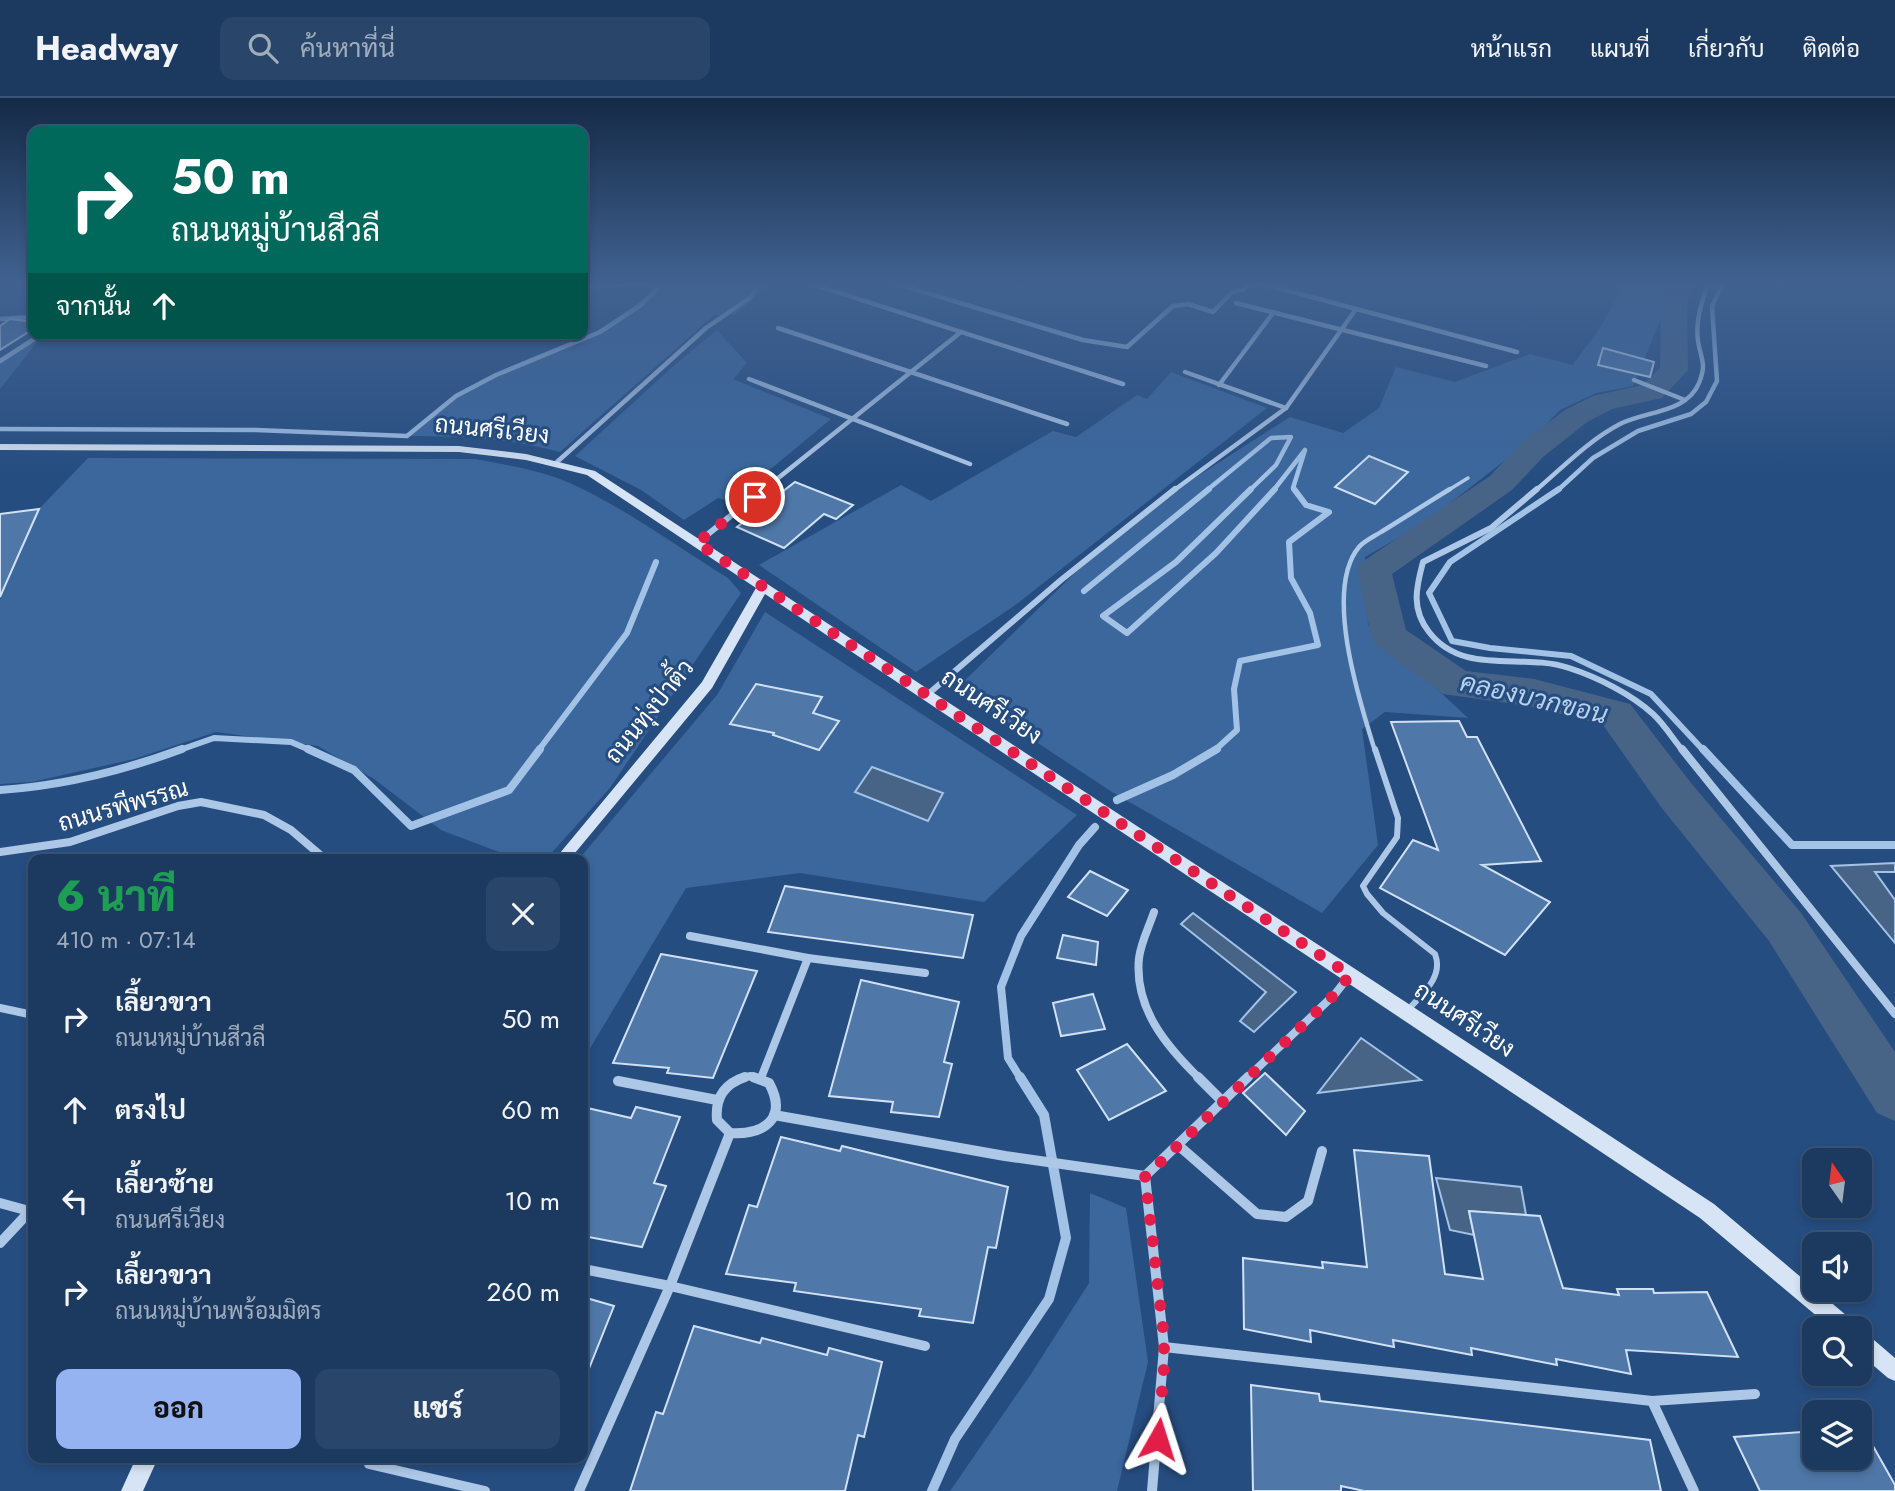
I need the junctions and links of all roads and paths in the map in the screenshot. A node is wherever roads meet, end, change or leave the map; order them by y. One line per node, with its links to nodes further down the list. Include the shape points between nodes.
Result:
1 (684, 348): 23 (street)
2 (838, 348): 12 (street)
3 (941, 348): 12 (street)
4 (1011, 348): 16 (street)
5 (1246, 348): 17 (street)
6 (1329, 348): 19 (street)
7 (1414, 348): 11 (street)
8 (1502, 348): 10 (street)
9 (1701, 348): 18 (street, via 1705,364 1698,386)
10 (1517, 352)
11 (1486, 366)
12 (910, 372): 20 (street); 21 (street)
13 (1185, 372): 17 (street)
14 (749, 379): 20 (street)
15 (1634, 380): 18 (street)
16 (1123, 384)
17 (1219, 384): 19 (street)
18 (1685, 400): 40 (street, via 1622,423 1491,528 1423,562 1415,592 1418,609 1429,634 1449,652 1476,661 1552,663 1614,687 1653,714)
19 (1286, 408): 28 (street, via 1204,466 1060,580)
20 (852, 419): 24 (street); 26 (street)
21 (1067, 424)
22 (0, 447): 23 (main road, ถนนศรีเวียง, via 459,449)
23 (557, 462): 26 (main road, ถนนศรีเวียง, via 591,473)
24 (970, 464)
25 (1468, 478): 38 (lane, via 1359,546 1346,567 1351,670 1398,818 1397,837 1363,886 1364,892 1439,961 1438,973)
26 (697, 543): 27 (main road, ถนนศรีเวียง)
27 (763, 586): 28 (main road, ถนนศรีเวียง); 31 (main road, ถนนทุ่งป่าติ้ว, via 707,685)
28 (927, 695): 36 (main road, ถนนศรีเวียง)
29 (0, 852): 30 (street, ถนนรพีพรรณ, via 70,842 201,802 264,815)
30 (320, 854)
31 (566, 854)
32 (1154, 912): 44 (street, via 1139,956 1137,984 1145,1013)
33 (690, 936): 34 (street)
34 (808, 958): 35 (street); 41 (street)
35 (925, 973)
36 (1350, 975): 38 (main road, ถนนศรีเวียง); 44 (street)
37 (0, 1008): 39 (street)
38 (1406, 1012): 56 (main road, ถนนศรีเวียง, via 1707,1211)
39 (28, 1014)
40 (1895, 1014)
41 (761, 1078): 43 (street, via 730,1083); 45 (street, via 775,1091)
42 (618, 1081): 43 (street)
43 (717, 1100): 46 (street, via 717,1120)
44 (1223, 1102): 47 (street)
45 (774, 1115): 46 (street, via 753,1134); 49 (street, via 1009,1158)
46 (730, 1133): 55 (street)
47 (1178, 1145): 48 (street, via 1257,1214 1286,1217 1308,1201); 49 (street)
48 (1322, 1151)
49 (1145, 1177): 58 (street)
50 (0, 1203): 51 (street)
51 (28, 1211)
52 (28, 1216): 53 (street)
53 (0, 1243)
54 (588, 1270): 55 (street)
55 (670, 1286): 57 (street); 67 (street)
56 (1832, 1316)
57 (925, 1346)
58 (1164, 1347): 62 (street); 68 (street)
59 (1872, 1351): 60 (main road)
60 (1895, 1371)
61 (1755, 1394): 62 (street)
62 (1652, 1401): 69 (street)
63 (145, 1463): 65 (main road)
64 (369, 1464): 66 (street)
65 (132, 1491)
66 (485, 1491)
67 (579, 1491)
68 (1152, 1491)
69 (1694, 1491)

